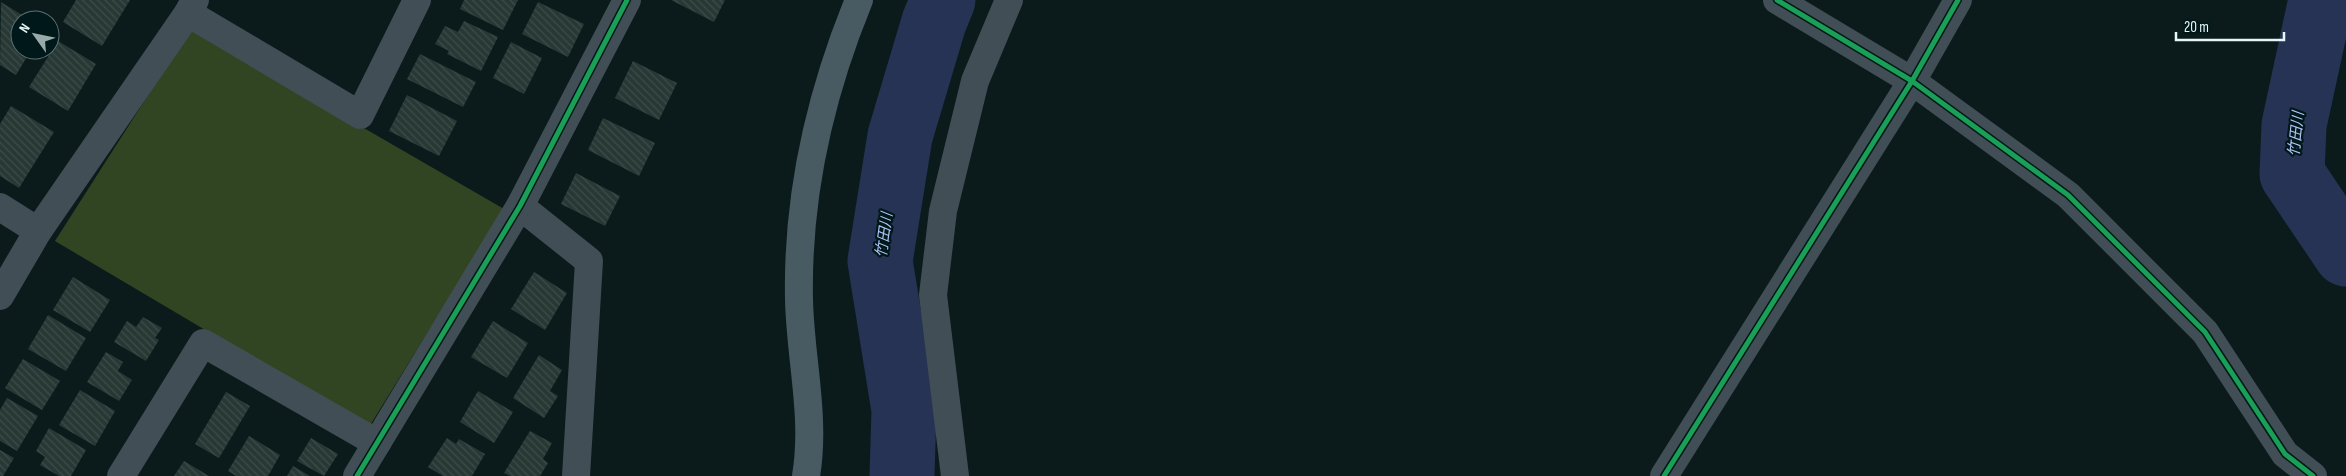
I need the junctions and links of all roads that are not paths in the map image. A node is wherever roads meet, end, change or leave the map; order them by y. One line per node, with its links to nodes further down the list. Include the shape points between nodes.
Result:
1 (417, 0): 7 (street, via 360,115)
2 (627, 0): 9 (street)
3 (858, 0): 18 (street, via 840,47 811,154 801,221 799,299 809,418)
4 (1008, 0): 19 (street, via 975,81 943,211 933,296)
5 (1777, 0): 8 (street)
6 (1958, 0): 8 (street)
7 (191, 6): 11 (street)
8 (1912, 81): 14 (street, via 2075,202 2205,332); 20 (street)
9 (520, 206): 13 (street); 17 (street, via 589,261)
10 (0, 207): 11 (street)
11 (38, 231): 12 (street)
12 (0, 296)
13 (377, 443): 15 (street, via 203,343); 16 (street)
14 (2285, 465): 21 (street)
15 (121, 476)
16 (357, 476)
17 (576, 476)
18 (806, 476)
19 (955, 476)
20 (1664, 476)
21 (2313, 476)

